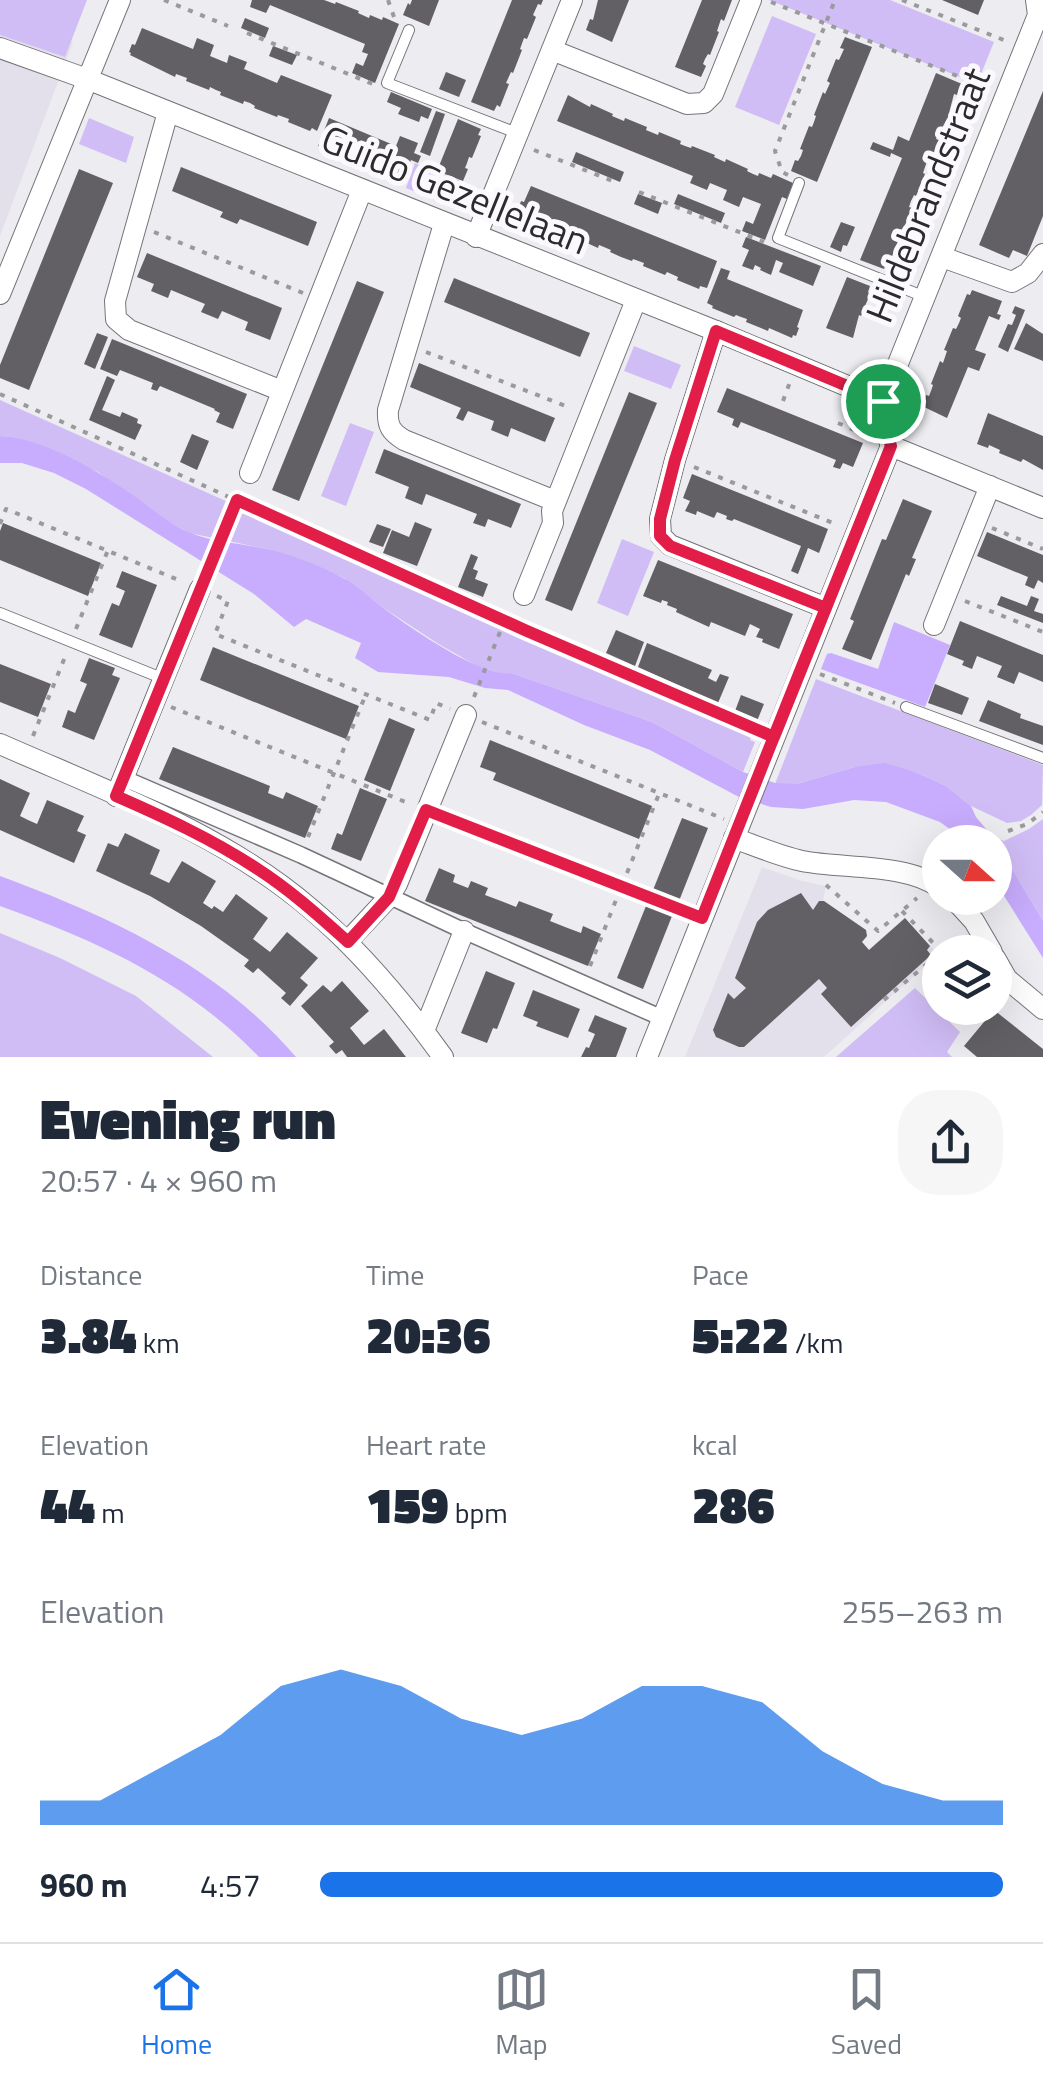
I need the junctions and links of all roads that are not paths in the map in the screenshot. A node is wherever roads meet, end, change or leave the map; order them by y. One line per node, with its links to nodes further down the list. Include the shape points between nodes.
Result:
1 (120, 0): 8 (street)
2 (572, 0): 7 (street)
3 (751, 0): 7 (street, via 714,94 704,103 686,104)
4 (1039, 9): 16 (street, Hildebrandstraat)
5 (409, 30): 10 (lane, via 388,83)
6 (0, 48): 8 (street, Guido Gezellelaan)
7 (552, 50): 10 (street)
8 (88, 79): 9 (street, Guido Gezellelaan); 17 (street)
9 (168, 112): 12 (street, Guido Gezellelaan); 21 (street, via 115,301 116,319)
10 (516, 138): 14 (street)
11 (799, 183): 18 (lane, via 778,238)
12 (362, 190): 13 (street, Guido Gezellelaan); 21 (street)
13 (444, 224): 14 (street, Guido Gezellelaan); 26 (street, via 387,422 404,440)
14 (476, 236): 19 (street, Guido Gezellelaan)
15 (1043, 254): 16 (street, via 1012,282)
16 (942, 257): 18 (street, Hildebrandstraat)
17 (0, 294)
18 (925, 296): 22 (street, Hildebrandstraat)
19 (636, 300): 20 (street, Guido Gezellelaan); 26 (street)
20 (716, 331): 22 (street, Guido Gezellelaan); 30 (street, via 675,460 660,536 670,546)
21 (282, 391): 24 (street)
22 (883, 401): 23 (street)
23 (891, 446): 25 (street); 30 (street)
24 (250, 473)
25 (990, 486): 27 (street); 32 (street)
26 (555, 501): 29 (street)
27 (1043, 508)
28 (200, 589): 33 (street)
29 (524, 595)
30 (826, 608): 40 (street)
31 (0, 612): 33 (lane)
32 (934, 625)
33 (164, 679): 38 (street)
34 (470, 706): 39 (street)
35 (906, 707): 37 (lane)
36 (0, 744): 38 (street)
37 (1043, 758)
38 (120, 787): 43 (street, via 300,855); 45 (street, via 258,869)
39 (426, 810): 42 (lane); 43 (street)
40 (739, 826): 41 (street, via 802,861); 48 (street)
41 (922, 880)
42 (621, 888)
43 (389, 897): 44 (street); 45 (street)
44 (464, 931): 48 (street); 49 (street)
45 (348, 942): 49 (street)
46 (1012, 984): 47 (street)
47 (1043, 1009)
48 (662, 1018): 51 (street)
49 (424, 1030): 50 (street)
50 (443, 1057)
51 (647, 1057)

